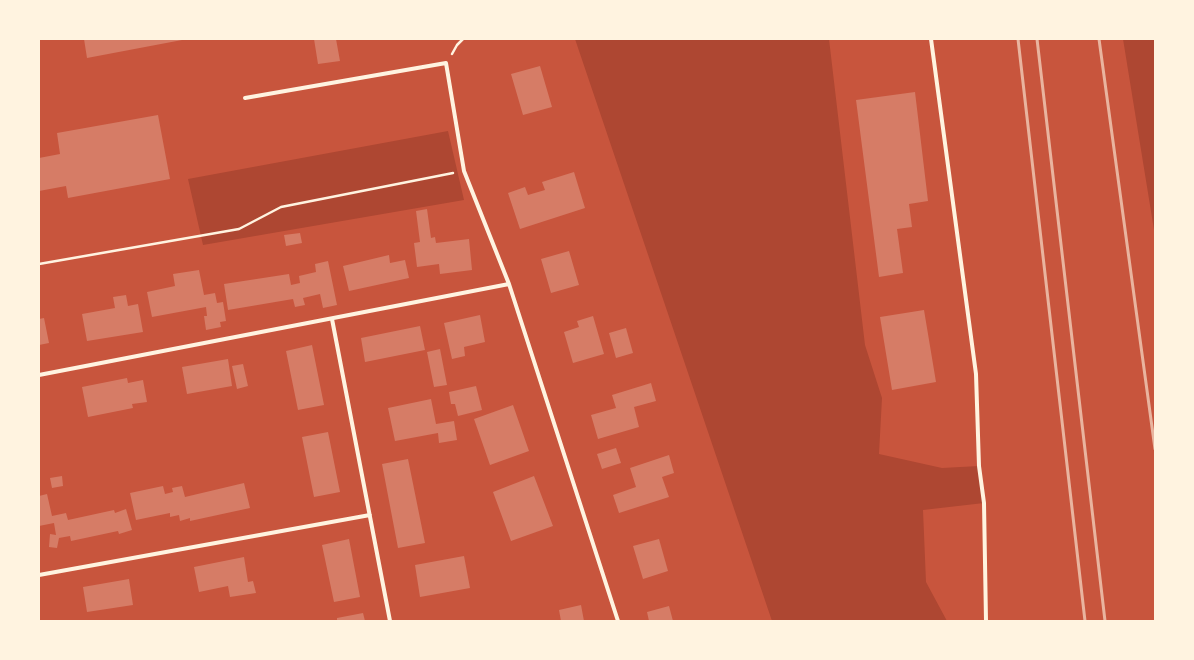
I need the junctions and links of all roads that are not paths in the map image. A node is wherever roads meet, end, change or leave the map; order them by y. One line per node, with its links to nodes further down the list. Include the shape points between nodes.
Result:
1 (931, 39): 10 (street, via 976,374 979,466 984,503)
2 (244, 98): 3 (street, via 446,63 464,171)
3 (509, 284): 4 (street); 9 (street)
4 (332, 318): 5 (street); 6 (street)
5 (39, 375)
6 (370, 515): 7 (street); 8 (street)
7 (39, 575)
8 (390, 621)
9 (618, 621)
10 (986, 621)

